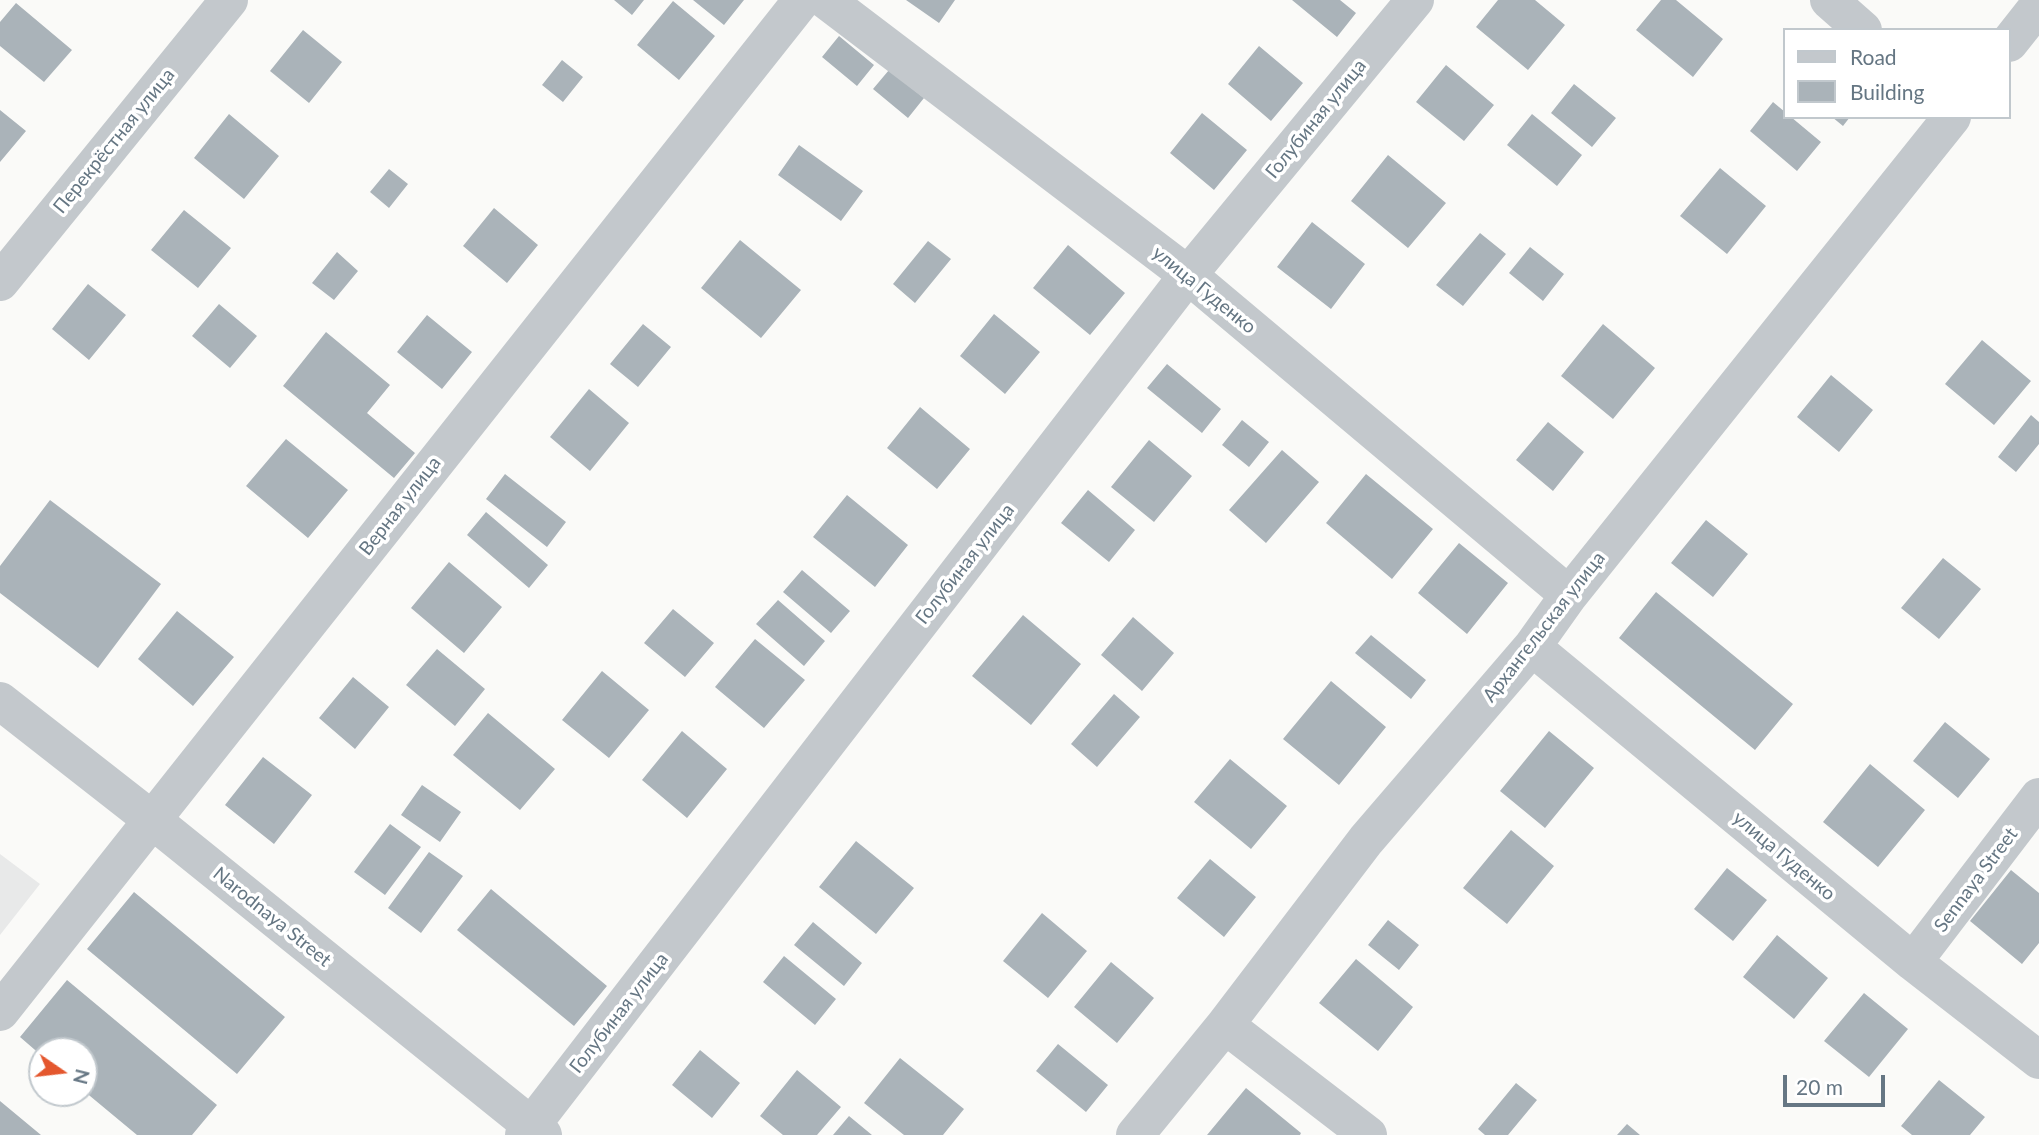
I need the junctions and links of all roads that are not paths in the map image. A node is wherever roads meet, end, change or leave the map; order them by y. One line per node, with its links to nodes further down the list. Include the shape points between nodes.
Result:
1 (229, 0): 11 (street, Перекрёстная улица)
2 (802, 0): 16 (street, Верная улица)
3 (826, 0): 10 (street, улица Гуденко)
4 (1415, 0): 10 (street, Голубиная улица)
5 (1829, 0): 7 (street)
6 (2039, 5): 8 (street)
7 (1861, 28)
8 (2011, 40)
9 (1950, 119): 12 (street, Архангельская улица)
10 (1188, 275): 12 (street, улица Гуденко); 21 (street, Голубиная улица)
11 (0, 282)
12 (1569, 595): 13 (street, Архангельская улица)
13 (1532, 647): 17 (street, улица Гуденко); 19 (street, Архангельская улица, via 1366,840)
14 (0, 701): 16 (street, Narodnaya Street)
15 (2039, 797): 17 (street, Sennaya Street)
16 (151, 819): 18 (street, Верная улица); 21 (street, Narodnaya Street)
17 (1913, 962): 20 (street, улица Гуденко)
18 (0, 1012)
19 (1225, 1025): 22 (street, Архангельская улица); 23 (street)
20 (2039, 1060)
21 (533, 1132)
22 (1135, 1135)
23 (1368, 1135)

